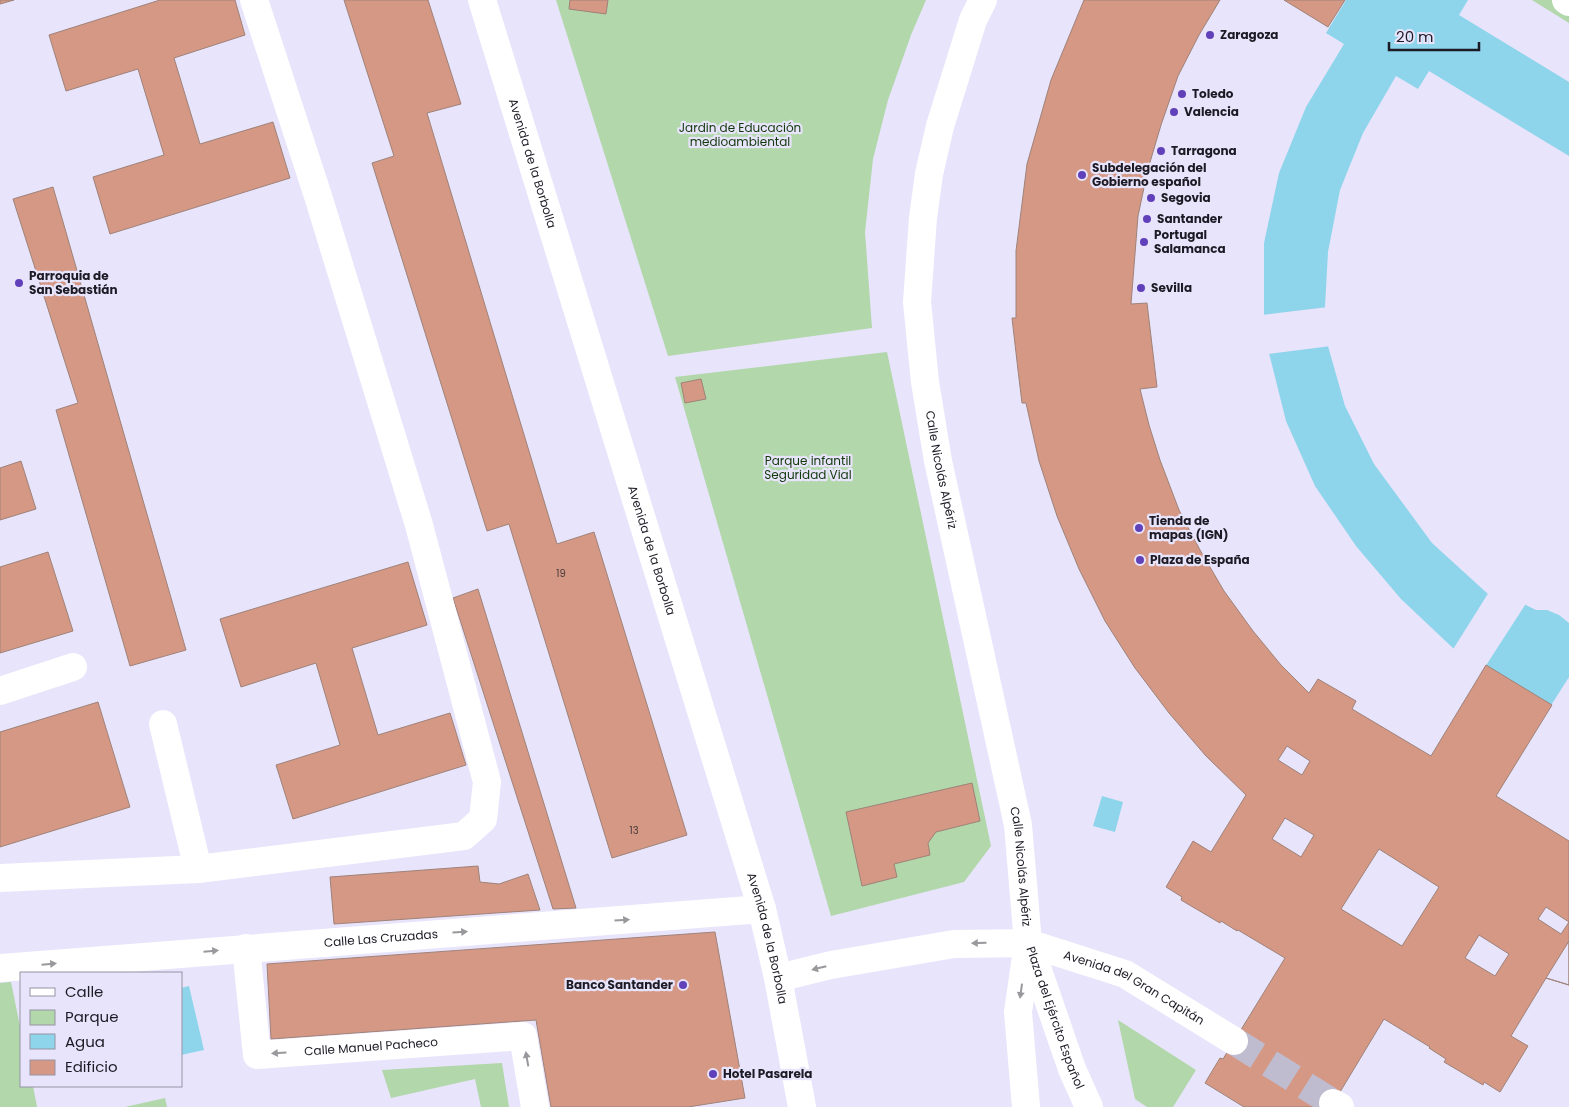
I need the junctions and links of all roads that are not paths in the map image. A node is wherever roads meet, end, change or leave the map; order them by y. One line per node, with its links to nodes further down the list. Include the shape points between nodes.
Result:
1 (254, 0): 7 (street, via 419,525 487,782 483,819 464,836)
2 (482, 0): 9 (street, Avenida de la Borbolla)
3 (983, 0): 10 (street, Calle Nicolás Alpériz, via 954,77 938,136 923,218 917,302 925,382 938,461 1018,825)
4 (72, 668): 5 (street)
5 (0, 690)
6 (163, 724): 7 (street)
7 (198, 869): 8 (street)
8 (0, 878)
9 (762, 909): 11 (street, Calle Las Cruzadas, one-way to 9); 13 (street, Avenida de la Borbolla)
10 (1028, 943): 13 (street, Avenida del Gran Capitán, one-way to 13, via 954,944 831,965); 14 (street, Avenida del Gran Capitán, via 1125,974); 17 (street, Plaza del Ejército Español, one-way to 17, via 1018,1012); 18 (street, Plaza del Ejército Español, via 1072,1069)
11 (246, 948): 12 (street, Calle Las Cruzadas, one-way to 11); 15 (street, Calle Manuel Pacheco, one-way to 11, via 523,1036 257,1055)
12 (0, 968)
13 (778, 978): 16 (street, Avenida de la Borbolla)
14 (1234, 1041)
15 (535, 1107)
16 (802, 1107)
17 (1026, 1107)
18 (1089, 1107)

